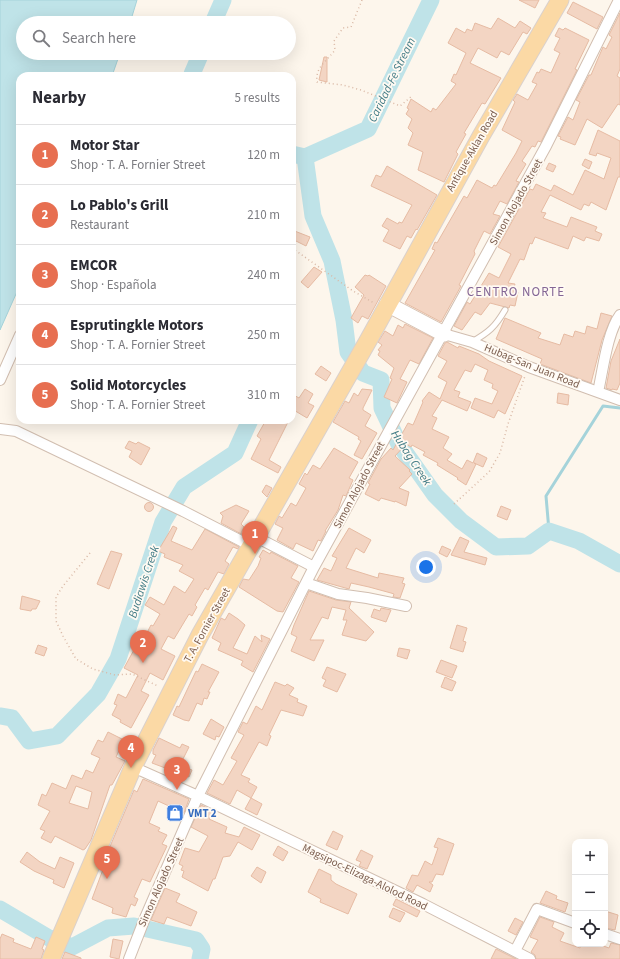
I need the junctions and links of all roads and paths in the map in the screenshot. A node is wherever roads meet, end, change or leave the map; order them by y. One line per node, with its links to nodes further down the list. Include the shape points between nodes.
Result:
1 (362, 0): 4 (path, via 351,28 343,28 334,41 335,50 321,63 316,75 317,82 361,90 400,106)
2 (560, 0): 6 (main road, Antique-Aklan Road)
3 (619, 0): 9 (street, Simon Alojado Street, via 546,146)
4 (412, 96)
5 (296, 251): 6 (path, via 353,291)
6 (386, 306): 9 (street); 18 (main road, T. A. Fornier Street)
7 (504, 310): 10 (lane, via 489,333)
8 (620, 315): 14 (street, via 610,338)
9 (444, 334): 10 (street, Hubag-San Juan Road); 20 (street, Simon Alojado Street)
10 (472, 342): 12 (street, Hubag-San Juan Road)
11 (16, 344): 13 (street)
12 (529, 367): 14 (street, Hubag-San Juan Road); 17 (path, via 500,453 489,472)
13 (0, 380)
14 (598, 392): 15 (street, Hubag-San Juan Road)
15 (620, 400)
16 (0, 429): 18 (street, via 16,431)
17 (454, 504)
18 (253, 542): 20 (street); 23 (main road, T. A. Fornier Street)
19 (90, 553): 23 (path, via 56,597 55,612 60,631 76,659 93,669 115,675 132,674)
20 (314, 567): 21 (street, Simon Alojado Street)
21 (306, 582): 22 (street, via 338,594); 25 (street, Simon Alojado Street)
22 (406, 606)
23 (171, 692): 24 (main road, T. A. Fornier Street)
24 (133, 767): 25 (street, Magsipoc-Elizaga-Alolod Road); 30 (main road, T. A. Fornier Street)
25 (198, 796): 29 (street, Magsipoc-Elizaga-Alolod Road); 31 (street, Simon Alojado Street)
26 (572, 922): 29 (street, via 537,909)
27 (608, 935): 28 (street)
28 (620, 939)
29 (516, 951): 32 (street, Magsipoc-Elizaga-Alolod Road)
30 (52, 955)
31 (130, 959)
32 (530, 959)

